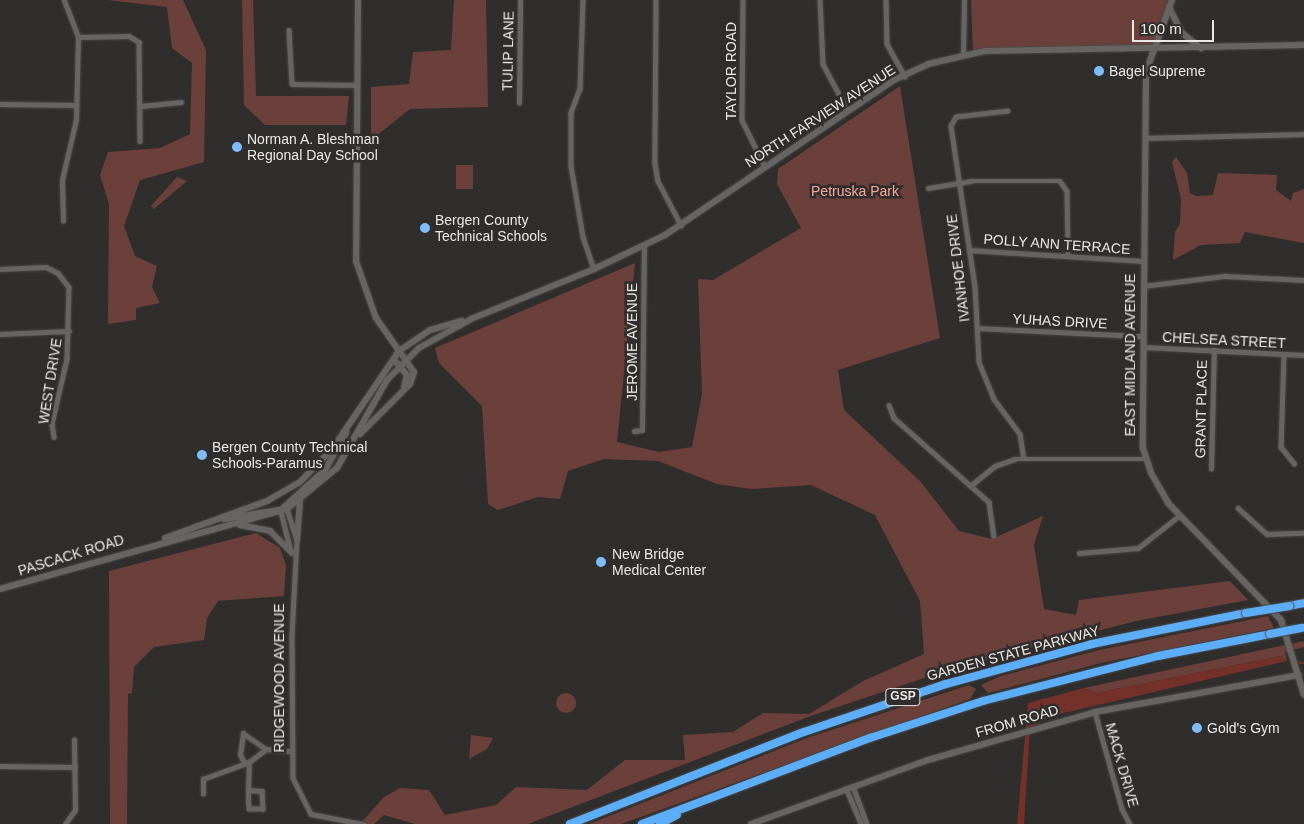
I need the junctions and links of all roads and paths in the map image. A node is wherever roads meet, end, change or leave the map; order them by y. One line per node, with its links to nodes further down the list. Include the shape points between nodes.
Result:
1 (64, 0): 13 (street)
2 (358, 0): 19 (street)
3 (520, 0): 21 (street, TULIP LANE)
4 (583, 0): 40 (street, via 580,89 571,113 571,166 582,238)
5 (656, 0): 34 (street, via 655,162 658,181)
6 (743, 0): 30 (street, TAYLOR ROAD, via 742,120)
7 (820, 0): 25 (street, via 822,64)
8 (886, 0): 18 (street, via 887,44)
9 (964, 0): 17 (street)
10 (1172, 0): 11 (street, EAST MIDLAND AVENUE)
11 (1169, 7): 15 (street, via 1181,32); 16 (street, EAST MIDLAND AVENUE)
12 (289, 30): 19 (street, via 288,77 292,84)
13 (78, 37): 23 (street); 24 (street, via 136,39 140,47)
14 (1304, 45): 15 (street, NORTH FARVIEW AVENUE)
15 (1202, 48): 16 (street, NORTH FARVIEW AVENUE)
16 (1153, 50): 17 (street, NORTH FARVIEW AVENUE); 28 (street, EAST MIDLAND AVENUE, via 1146,72)
17 (962, 54): 18 (street, NORTH FARVIEW AVENUE)
18 (905, 76): 25 (street, NORTH FARVIEW AVENUE)
19 (358, 85): 50 (street, via 356,261 368,304)
20 (180, 102): 24 (street)
21 (519, 103)
22 (0, 104): 23 (street)
23 (76, 106): 33 (street, via 62,180)
24 (140, 106): 29 (street)
25 (848, 111): 30 (street, NORTH FARVIEW AVENUE)
26 (1008, 111): 31 (street, IVANHOE DRIVE, via 954,119 951,126)
27 (1304, 134): 28 (street)
28 (1145, 138): 38 (street, EAST MIDLAND AVENUE)
29 (140, 141)
30 (765, 167): 34 (street, NORTH FARVIEW AVENUE)
31 (959, 182): 32 (street); 36 (street, IVANHOE DRIVE); 37 (street, via 1060,181 1067,191)
32 (928, 188)
33 (63, 221)
34 (681, 225): 35 (street, NORTH FARVIEW AVENUE)
35 (644, 246): 40 (street, NORTH FARVIEW AVENUE); 59 (street, JEROME AVENUE, via 642,430)
36 (969, 250): 37 (street, POLLY ANN TERRACE); 44 (street, IVANHOE DRIVE)
37 (1068, 256): 38 (street, POLLY ANN TERRACE)
38 (1144, 261): 42 (street, EAST MIDLAND AVENUE)
39 (0, 269): 45 (street, WEST DRIVE, via 39,266 58,273 71,294)
40 (594, 269): 43 (street, NORTH FARVIEW AVENUE)
41 (1304, 280): 42 (street, via 1225,276)
42 (1143, 286): 47 (street, EAST MIDLAND AVENUE)
43 (471, 319): 50 (street, NORTH FARVIEW AVENUE, via 430,330); 53 (street, NORTH FARVIEW AVENUE)
44 (977, 328): 47 (street, YUHAS DRIVE); 62 (street, IVANHOE DRIVE, via 981,369 994,399 1017,426)
45 (69, 332): 46 (street); 60 (street, WEST DRIVE, via 64,377 52,424)
46 (0, 334)
47 (1142, 336): 48 (street, EAST MIDLAND AVENUE)
48 (1142, 347): 49 (street, CHELSEA STREET); 63 (street, EAST MIDLAND AVENUE)
49 (1214, 350): 51 (street, CHELSEA STREET); 65 (street, GRANT PLACE)
50 (399, 351): 53 (street); 54 (street, NORTH FARVIEW AVENUE)
51 (1284, 354): 52 (street, CHELSEA STREET); 64 (street, via 1281,447)
52 (1304, 355)
53 (406, 358): 55 (street, NORTH FARVIEW AVENUE); 56 (street, via 414,377)
54 (392, 359): 55 (street); 58 (street, NORTH FARVIEW AVENUE)
55 (399, 364): 56 (street, via 407,375); 61 (street, NORTH FARVIEW AVENUE, via 369,408)
56 (402, 390): 61 (street)
57 (889, 405): 66 (street, via 894,418)
58 (350, 421): 69 (street, via 326,470); 72 (street, NORTH FARVIEW AVENUE, via 333,448 300,482 267,501)
59 (634, 431)
60 (54, 437)
61 (354, 441): 67 (street, NORTH FARVIEW AVENUE, via 337,468)
62 (1024, 458): 63 (street); 66 (street, via 1000,463)
63 (1146, 459): 70 (street, EAST MIDLAND AVENUE, via 1161,493)
64 (1294, 463)
65 (1211, 469)
66 (970, 486): 74 (street, via 990,503)
67 (300, 500): 69 (street, NORTH FARVIEW AVENUE); 75 (street)
68 (1238, 508): 73 (street, via 1267,534)
69 (284, 510): 71 (street, NORTH FARVIEW AVENUE); 72 (street); 75 (street, RIDGEWOOD AVENUE); 77 (street, RIDGEWOOD AVENUE)
70 (1180, 515): 78 (street, via 1138,548); 83 (street, EAST MIDLAND AVENUE, via 1281,620)
71 (234, 524): 76 (street, NORTH FARVIEW AVENUE); 77 (street, via 270,531)
72 (178, 532): 76 (street, NORTH FARVIEW AVENUE)
73 (1304, 533)
74 (994, 536)
75 (297, 540): 79 (street, RIDGEWOOD AVENUE)
76 (149, 545): 80 (street, PASCACK ROAD)
77 (292, 553): 79 (street, RIDGEWOOD AVENUE)
78 (1079, 553)
79 (294, 563): 88 (street, RIDGEWOOD AVENUE)
80 (0, 589)
81 (1304, 603): 99 (highway, GARDEN STATE PARKWAY / GSP, bridge, via 1107,641 946,684 811,729)
82 (1303, 628): 96 (highway, GSP, bridge, via 1100,670 976,703)
83 (1299, 675): 84 (street, EAST MIDLAND AVENUE); 85 (street, FROM ROAD)
84 (1304, 695)
85 (1095, 712): 92 (street, FROM ROAD, via 1016,733); 105 (street, MACK DRIVE, via 1122,809)
86 (74, 740): 91 (street)
87 (266, 749): 88 (street); 89 (street); 89 (street, via 243,733 240,755)
88 (291, 750): 98 (street, RIDGEWOOD AVENUE, via 299,791 318,818)
89 (247, 763): 94 (street); 95 (street, via 203,780)
90 (0, 766): 91 (street)
91 (75, 767): 97 (street, via 75,810)
92 (853, 786): 93 (street, FROM ROAD); 104 (street)
93 (846, 788): 102 (street, FROM ROAD); 103 (street)
94 (248, 790): 94 (street, via 249,809 263,809 262,791)
95 (203, 794)
96 (700, 802): 100 (highway, GSP); 101 (highway)
97 (65, 824)
98 (362, 824)
99 (570, 824)
100 (642, 824)
101 (660, 824)
102 (750, 824)
103 (861, 824)
104 (867, 824)
105 (1130, 824)

